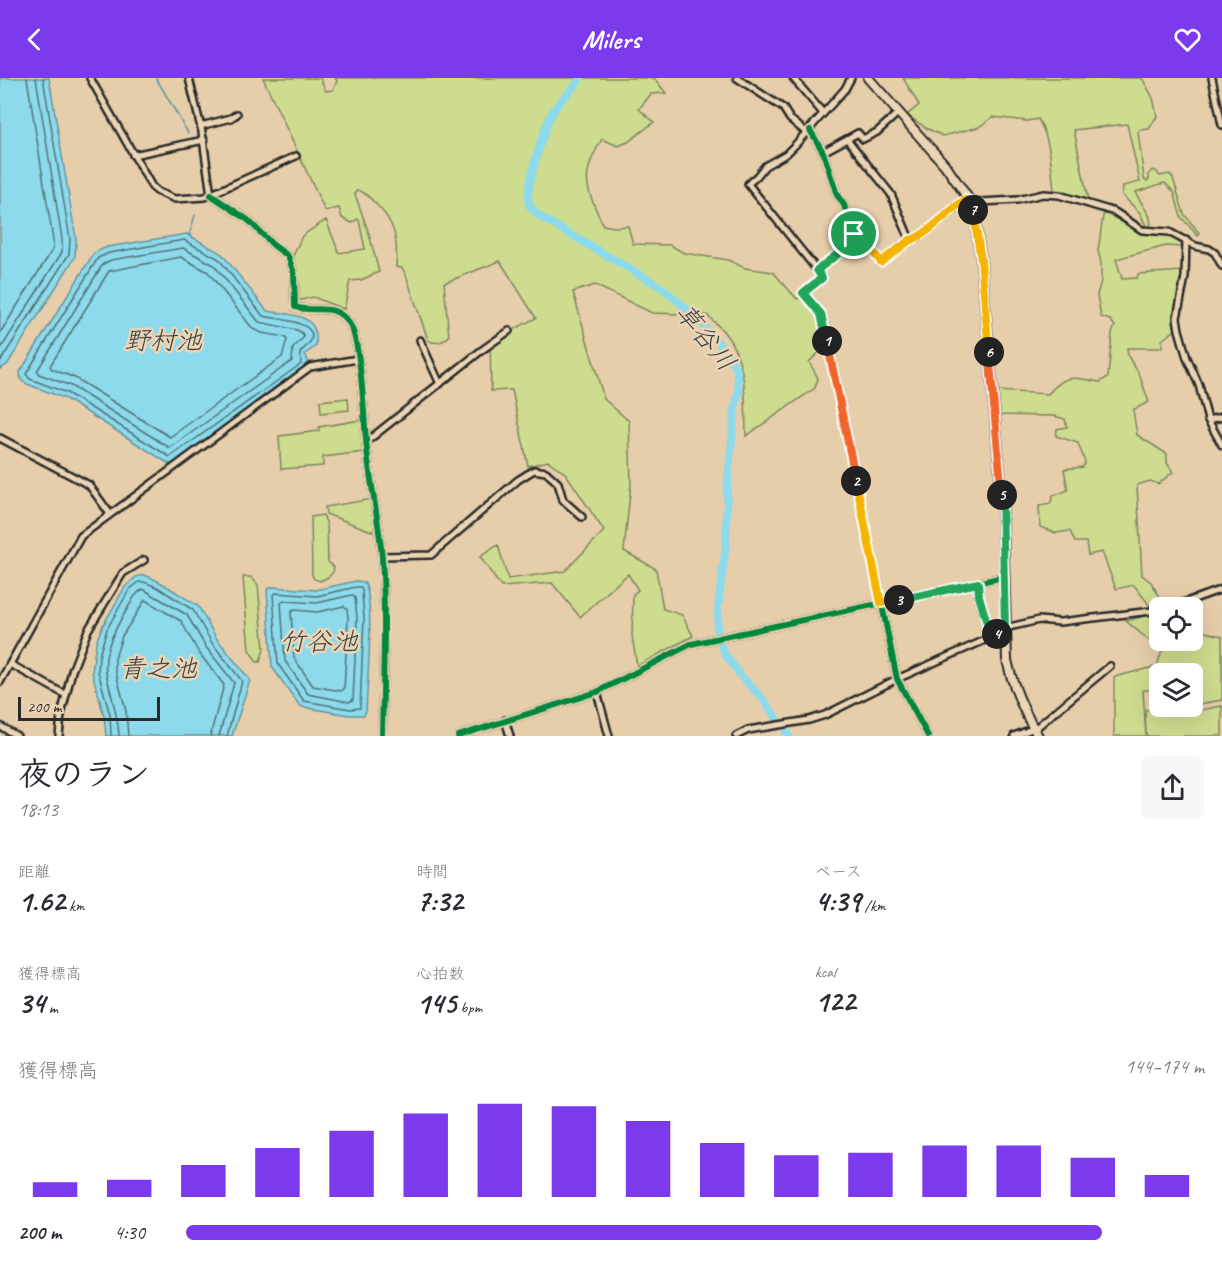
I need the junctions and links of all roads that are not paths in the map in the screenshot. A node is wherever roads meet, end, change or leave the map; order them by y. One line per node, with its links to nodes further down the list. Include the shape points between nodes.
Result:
1 (90, 78): 17 (street)
2 (189, 78): 12 (street)
3 (737, 78): 13 (street, via 783,108)
4 (794, 78): 9 (street)
5 (851, 78): 9 (street)
6 (868, 78): 8 (main road)
7 (1212, 78): 11 (street)
8 (899, 112): 14 (street, via 877,132 863,139 858,133); 20 (main road)
9 (823, 113): 13 (street)
10 (237, 114): 12 (street)
11 (1222, 125)
12 (201, 126): 15 (street)
13 (808, 131): 16 (street); 25 (street, via 748,184)
14 (847, 139): 16 (street); 22 (street, via 891,194)
15 (204, 140): 17 (street); 19 (street)
16 (823, 152): 21 (street)
17 (133, 155): 19 (street, via 158,192 175,199)
18 (296, 156): 19 (street)
19 (211, 195): 28 (street, via 249,220 288,255 294,273 295,307 332,309 350,324)
20 (970, 201): 22 (street, via 954,207); 23 (street, via 1059,195 1115,212 1142,230 1169,232); 39 (main road, via 981,260 996,417)
21 (854, 234): 22 (street, via 863,239 881,262); 25 (street, via 852,243)
22 (910, 240)
23 (1186, 240): 24 (street, via 1215,253); 31 (street, via 1185,277 1177,318)
24 (1222, 266)
25 (817, 270): 43 (street, via 822,278 803,293 824,321)
26 (509, 331): 29 (street)
27 (420, 340): 29 (street)
28 (358, 359): 33 (street); 35 (street, via 310,367)
29 (440, 384): 33 (street)
30 (1222, 417): 31 (street)
31 (1208, 420): 34 (street)
32 (0, 438): 35 (street, via 88,485)
33 (366, 442): 37 (street)
34 (1222, 445)
35 (110, 514): 47 (street, via 81,536)
36 (582, 517): 37 (street, via 563,500 558,483 546,472 534,470 431,555)
37 (382, 556): 58 (street)
38 (144, 560): 52 (street, via 123,573 91,623 78,651)
39 (1004, 577): 40 (street); 45 (main road)
40 (978, 583): 43 (street); 46 (street)
41 (1222, 589): 42 (street)
42 (1200, 597)
43 (881, 603): 49 (street); 51 (street, via 711,639 678,650)
44 (1149, 611): 45 (street, via 1060,622 1039,620)
45 (1005, 628): 46 (street); 55 (main road, via 1011,679)
46 (991, 637): 49 (street)
47 (10, 664): 50 (street); 52 (street)
48 (1110, 666): 55 (street)
49 (897, 679): 62 (street, via 825,715 748,730); 63 (street)
50 (0, 682)
51 (597, 692): 53 (street); 61 (street)
52 (66, 695): 57 (street)
53 (505, 720): 59 (street); 60 (street)
54 (0, 726): 56 (street)
55 (1033, 728): 64 (street); 65 (main road)
56 (17, 736)
57 (59, 736)
58 (382, 736)
59 (458, 736)
60 (510, 736)
61 (609, 736)
62 (736, 736)
63 (928, 736)
64 (1014, 736)
65 (1038, 736)

